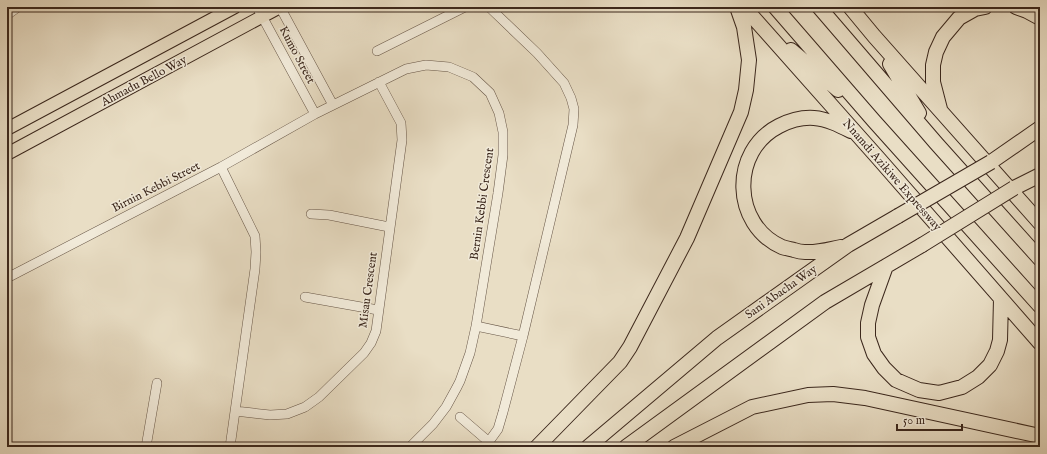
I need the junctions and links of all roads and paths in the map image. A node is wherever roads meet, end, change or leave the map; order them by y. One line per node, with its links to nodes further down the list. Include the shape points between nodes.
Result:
1 (18, 7): 14 (street)
2 (235, 7): 24 (main road, Ahmadu Bello Way)
3 (280, 7): 13 (main road, Ahmadu Bello Way); 19 (street)
4 (465, 7): 17 (street)
5 (489, 7): 42 (street, via 564,83 572,98 574,109 573,125)
6 (737, 7): 52 (highway, via 744,27 749,60 746,90 741,112 686,238 620,362)
7 (775, 7): 22 (highway, Nnamdi Azikiwe Expressway)
8 (819, 7): 26 (highway)
9 (850, 7): 16 (highway)
10 (986, 7): 20 (highway, via 975,9 959,18 943,37 936,52 934,82)
11 (1016, 7): 15 (highway)
12 (747, 11): 22 (highway); 25 (highway, Nnamdi Azikiwe Expressway)
13 (260, 12): 21 (street, Kumo Street); 27 (main road, Ahmadu Bello Way)
14 (7, 14)
15 (1040, 18)
16 (874, 36): 20 (highway); 26 (highway)
17 (377, 51)
18 (379, 82): 19 (street, Bernin Kebbi Crescent); 32 (street, Misau Crescent, via 401,122 402,140); 41 (street, Bernin Kebbi Crescent, via 406,68 426,65 449,67 473,77 490,93 499,113 503,132 503,155)
19 (333, 105): 21 (street, Bernin Kebbi Crescent)
20 (941, 111): 31 (highway)
21 (315, 114): 28 (street, Birnin Kebbi Street)
22 (874, 121): 39 (highway, Nnamdi Azikiwe Expressway)
23 (1040, 128): 33 (highway, Sani Abacha Way, bridge, via 991,162)
24 (7, 129)
25 (855, 132): 33 (highway, via 829,121 814,118 788,121 771,130 748,157 743,190 750,217 769,239 782,247 817,252); 38 (highway, Nnamdi Azikiwe Expressway)
26 (936, 143): 34 (highway)
27 (7, 154)
28 (221, 167): 36 (street, Birnin Kebbi Street); 45 (street, via 255,236 256,252)
29 (1040, 175): 35 (highway, bridge, via 1014,188)
30 (311, 214): 32 (street)
31 (1040, 223)
32 (390, 227): 40 (street, Misau Crescent)
33 (848, 245): 53 (highway, Sani Abacha Way, via 717,338)
34 (1040, 259)
35 (886, 266): 38 (highway, via 872,305 868,337 874,354 884,368 896,380 919,390 939,393 962,387 978,377 990,365 1000,340); 54 (highway, via 825,302)
36 (7, 278)
37 (306, 297): 40 (street)
38 (1001, 299): 43 (highway, Nnamdi Azikiwe Expressway)
39 (1040, 306)
40 (378, 310): 45 (street, Misau Crescent, via 376,331 364,353 319,397 305,407 287,414 270,415)
41 (476, 326): 42 (street); 51 (street, Bernin Kebbi Crescent, via 470,353 457,387 433,424)
42 (524, 336): 48 (street, via 498,428)
43 (1040, 343)
44 (157, 382): 49 (street)
45 (235, 411): 50 (street)
46 (460, 417): 48 (street)
47 (1040, 436): 55 (highway, via 865,398 833,394 808,395 752,407)
48 (487, 445)
49 (146, 447)
50 (230, 447)
51 (410, 447)
52 (537, 447)
53 (588, 447)
54 (626, 447)
55 (674, 447)

